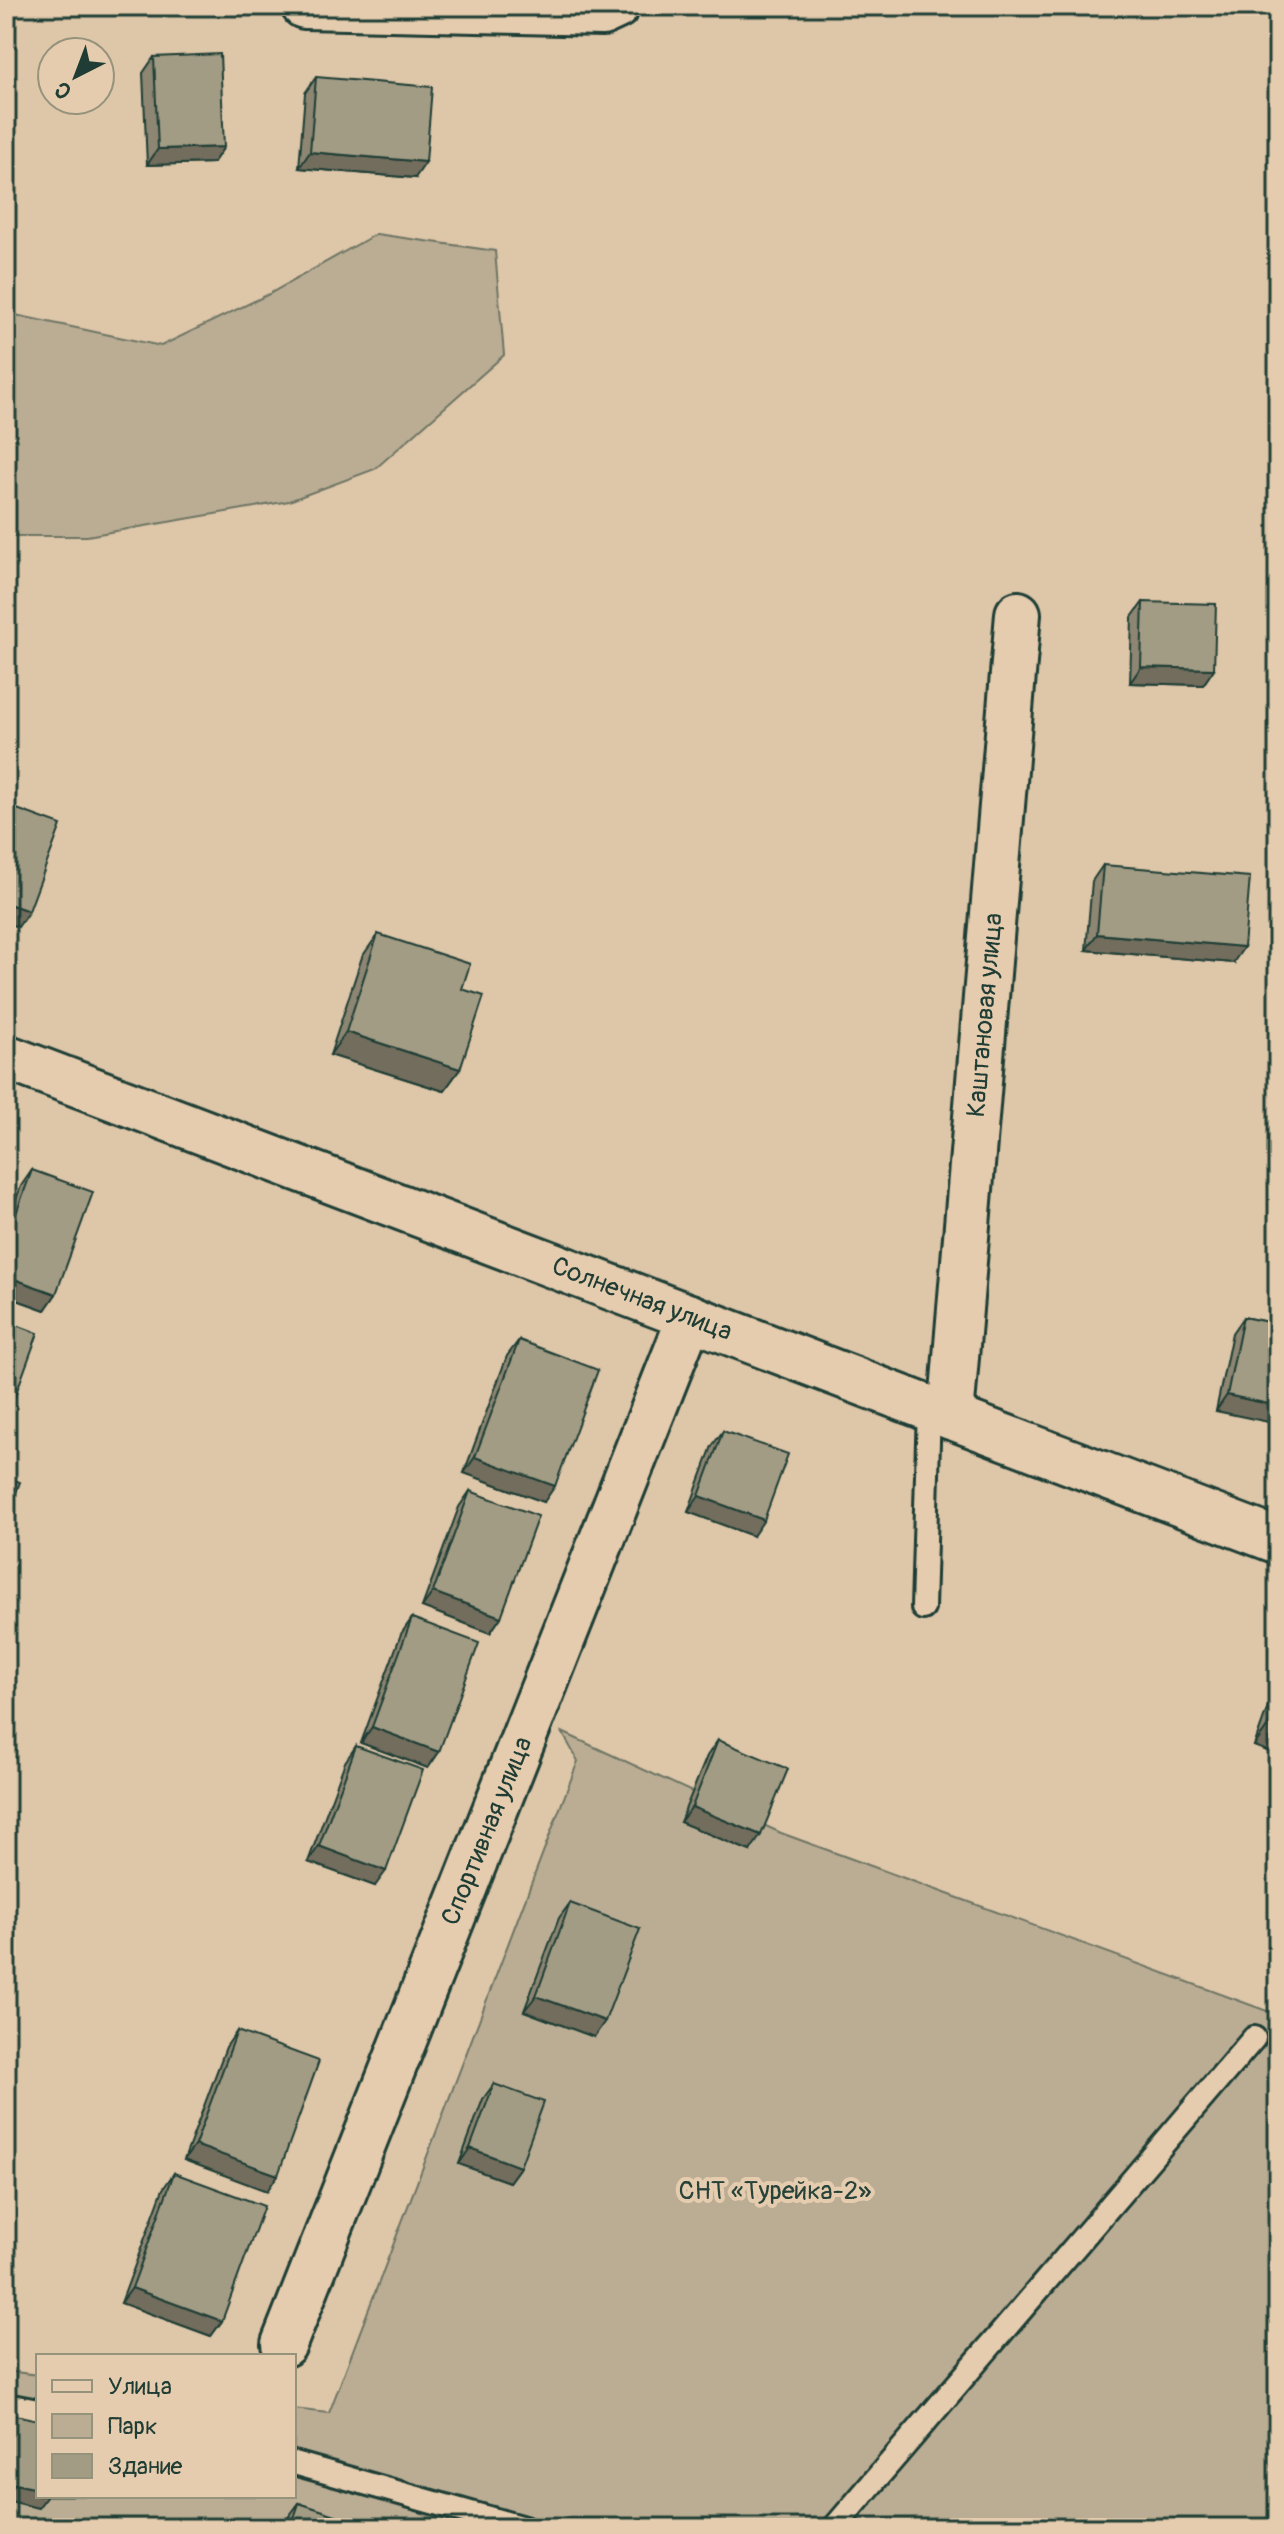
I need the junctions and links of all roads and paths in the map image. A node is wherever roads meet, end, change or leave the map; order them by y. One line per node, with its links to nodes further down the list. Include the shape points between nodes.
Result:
1 (304, 6): 2 (street, via 602,13)
2 (617, 6)
3 (1018, 614): 6 (street, Каштановая улица)
4 (9, 1066): 5 (street, Солнечная улица)
5 (690, 1317): 6 (street, Солнечная улица); 10 (street, Спортивная улица)
6 (940, 1413): 7 (street, Солнечная улица); 8 (lane)
7 (1278, 1541)
8 (923, 1608)
9 (1254, 2038): 15 (lane)
10 (284, 2344)
11 (6, 2405): 12 (lane)
12 (36, 2411)
13 (296, 2464): 14 (lane)
14 (524, 2528)
15 (834, 2528)

